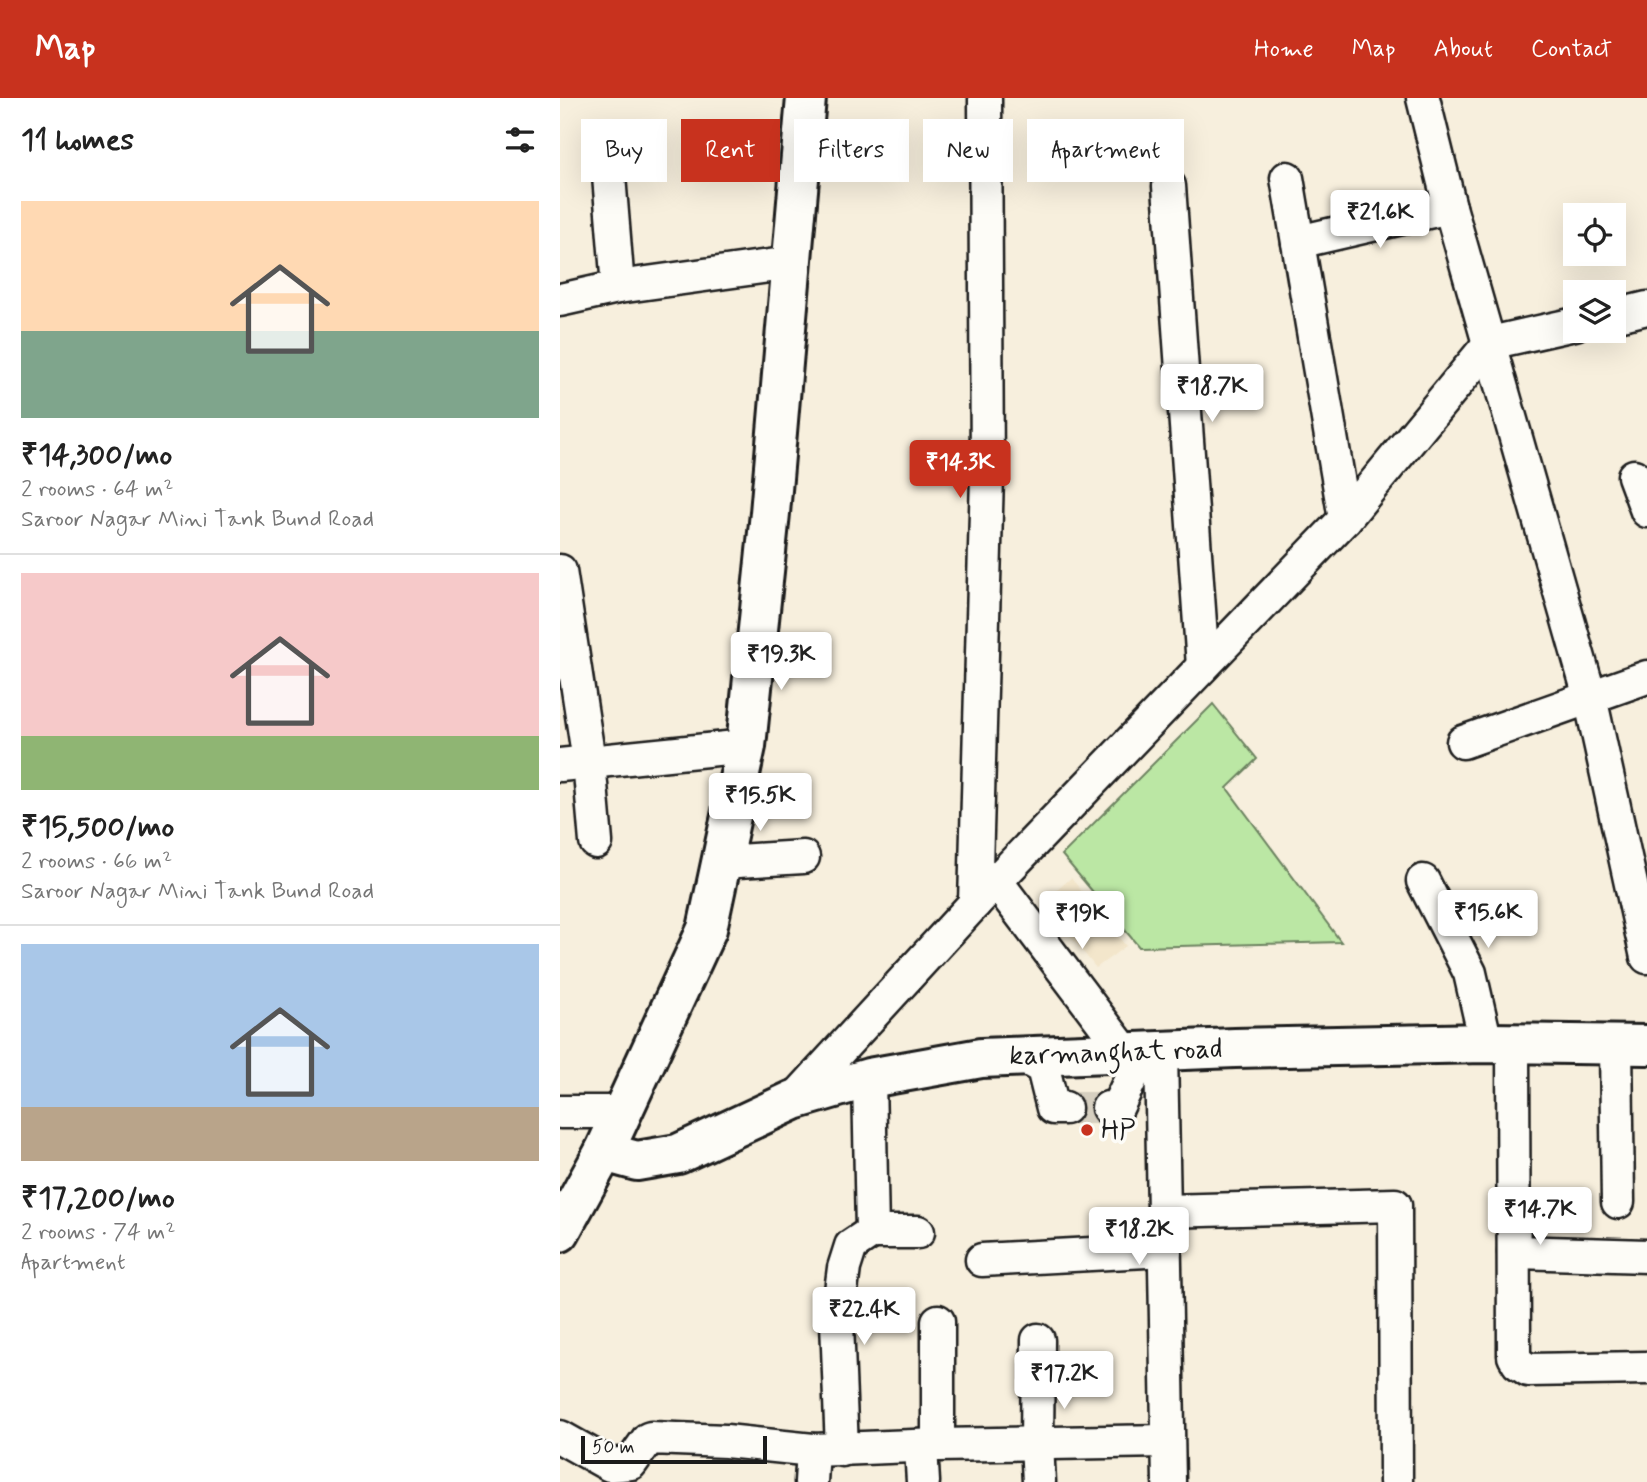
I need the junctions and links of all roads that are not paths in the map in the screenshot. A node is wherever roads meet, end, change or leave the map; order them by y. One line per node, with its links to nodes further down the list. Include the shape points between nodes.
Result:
1 (806, 98): 9 (main road)
2 (985, 98): 31 (street)
3 (1423, 98): 7 (street)
4 (1287, 178): 8 (street)
5 (609, 182): 10 (street)
6 (1169, 186): 20 (street)
7 (1450, 207): 8 (street); 15 (street)
8 (1298, 242): 18 (street)
9 (791, 263): 10 (street); 24 (main road)
10 (618, 287): 11 (street)
11 (560, 300)
12 (1647, 309): 13 (street)
13 (1626, 313)
14 (1563, 327): 15 (street)
15 (1490, 343): 18 (street); 22 (street)
16 (1634, 476): 17 (street)
17 (1647, 512)
18 (1345, 519): 20 (street)
19 (560, 571): 25 (street)
20 (1203, 666): 31 (street)
21 (1647, 677): 22 (street)
22 (1590, 697): 23 (street); 29 (street)
23 (1463, 742)
24 (746, 746): 25 (street); 28 (main road)
25 (575, 763): 26 (street)
26 (596, 842)
27 (803, 857): 28 (street)
28 (721, 862): 42 (main road, via 707,929)
29 (1638, 872): 32 (street)
30 (1423, 881): 33 (street)
31 (986, 892): 35 (street); 38 (street)
32 (1647, 957)
33 (1500, 1043): 34 (main road, karmanghat road); 35 (main road, karmanghat road); 50 (street)
34 (1631, 1044): 44 (street)
35 (1146, 1052): 36 (main road, karmanghat road); 40 (street, via 1117,1108); 45 (street)
36 (1022, 1056): 37 (main road, karmanghat road, via 981,1058); 39 (street, via 1043,1068 1054,1108)
37 (869, 1078): 38 (main road, karmanghat road); 46 (street)
38 (794, 1100): 43 (main road, karmanghat road, via 678,1154 637,1161)
39 (1065, 1108)
40 (1108, 1108)
41 (560, 1112): 42 (street)
42 (622, 1112): 43 (main road)
43 (604, 1152): 48 (main road)
44 (1618, 1202)
45 (1164, 1211): 49 (street); 65 (street, via 1395,1205)
46 (872, 1232): 47 (street); 60 (street, via 851,1247 844,1268)
47 (918, 1232)
48 (560, 1233)
49 (1165, 1250): 52 (street); 57 (street)
50 (1514, 1252): 51 (street); 55 (street, via 1514,1356 1518,1363 1528,1370)
51 (1647, 1256)
52 (982, 1260)
53 (937, 1321): 59 (street)
54 (1038, 1340): 58 (street)
55 (1647, 1368)
56 (560, 1437): 60 (street, via 616,1466 631,1463 652,1438)
57 (1167, 1441): 58 (street); 64 (street)
58 (1037, 1444): 59 (street); 63 (street)
59 (929, 1446): 60 (street); 62 (street)
60 (827, 1450): 61 (street)
61 (811, 1482)
62 (923, 1482)
63 (1039, 1482)
64 (1169, 1482)
65 (1396, 1482)

